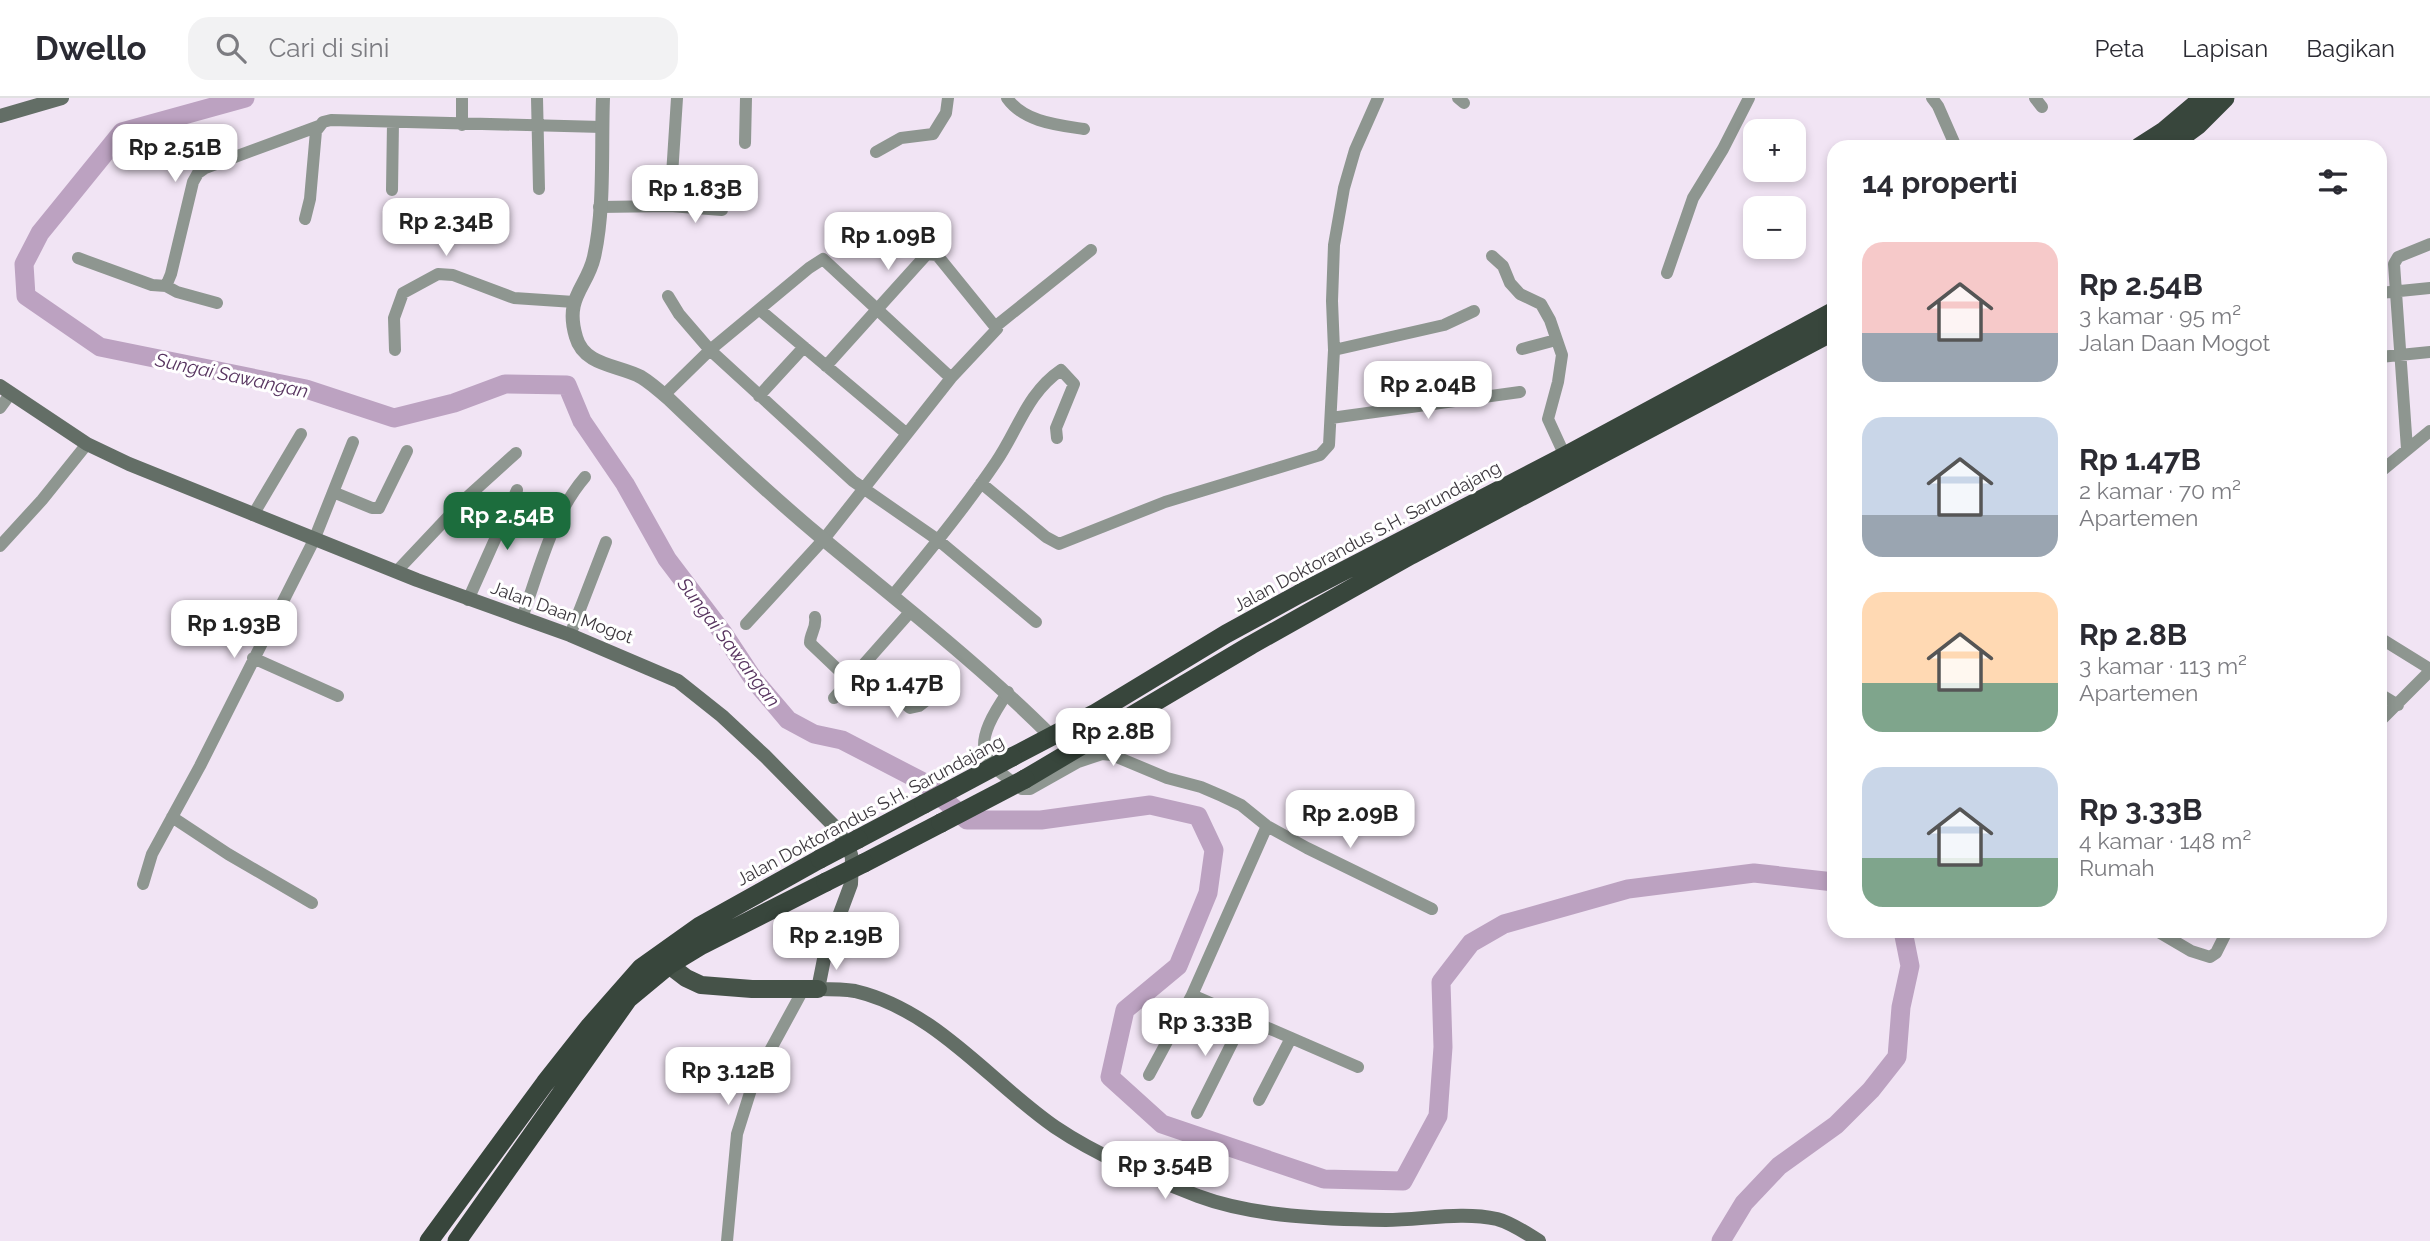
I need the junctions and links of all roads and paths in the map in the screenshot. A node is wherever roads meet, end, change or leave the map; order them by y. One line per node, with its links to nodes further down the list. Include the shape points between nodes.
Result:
1 (62, 98): 14 (main road)
2 (462, 98): 16 (street)
3 (537, 98): 17 (street)
4 (603, 98): 19 (street)
5 (677, 98): 28 (street)
6 (746, 98): 24 (street)
7 (948, 98): 25 (street, via 946,113 933,134 901,138)
8 (1007, 98): 20 (street, via 1041,122)
9 (1378, 98): 55 (street, via 1355,150 1334,245)
10 (1749, 98): 36 (street, via 1693,198)
11 (1932, 98): 21 (street)
12 (2203, 98): 22 (highway)
13 (2225, 98): 23 (highway)
14 (0, 116)
15 (393, 122): 16 (street); 18 (street, via 331,120); 27 (street)
16 (462, 125): 17 (street)
17 (538, 125): 19 (street); 26 (street)
18 (319, 126): 31 (street); 37 (street, via 198,173)
19 (602, 127): 29 (street)
20 (1084, 130)
21 (1953, 140)
22 (2150, 140)
23 (2178, 140)
24 (745, 143)
25 (876, 152)
26 (539, 189)
27 (392, 190)
28 (670, 206): 29 (street); 30 (street)
29 (599, 207): 42 (street, via 594,256)
30 (722, 211)
31 (305, 219)
32 (2430, 244): 40 (street, via 2395,259)
33 (1091, 250): 48 (street)
34 (1492, 256): 50 (street, via 1520,294 1545,310)
35 (78, 258): 37 (street)
36 (1667, 273)
37 (166, 286): 43 (street)
38 (2430, 288): 40 (street)
39 (2387, 292): 40 (street)
40 (2394, 292): 57 (street)
41 (668, 296): 54 (street)
42 (574, 302): 53 (street, via 514,298 453,275 438,274 403,293 394,318); 63 (street, via 576,338 585,352 608,367 641,377)
43 (217, 303)
44 (760, 310): 45 (street, via 823,260); 51 (street); 54 (street)
45 (878, 310): 48 (street, via 931,253); 59 (street); 60 (street)
46 (1474, 311): 55 (street, via 1444,325)
47 (1827, 315): 76 (highway, Jalan Doktorandus S.H. Sarundajang)
48 (996, 327): 60 (street, via 998,331)
49 (1827, 335): 83 (highway, Jalan Doktorandus S.H. Sarundajang)
50 (1556, 340): 52 (street); 76 (street, via 1561,366 1548,419)
51 (804, 347): 59 (street); 64 (street)
52 (1522, 349)
53 (395, 350)
54 (710, 350): 63 (street); 64 (street)
55 (1334, 350): 66 (street)
56 (2430, 352): 57 (street)
57 (2401, 355): 58 (street); 73 (street)
58 (2387, 356)
59 (826, 366): 69 (street)
60 (951, 378): 69 (street)
61 (6, 389): 65 (street); 72 (main road, Jalan Daan Mogot)
62 (1520, 391): 66 (street)
63 (664, 395): 85 (street)
64 (759, 396): 80 (street)
65 (0, 408)
66 (1331, 418): 79 (street, via 1329,445 1320,455 1165,502 1061,544)
67 (2430, 431): 73 (street)
68 (301, 434): 84 (street)
69 (907, 434): 80 (street)
70 (1056, 438): 79 (street, via 1074,384 1061,370 1029,401)
71 (353, 442): 82 (street)
72 (87, 444): 84 (main road, Jalan Daan Mogot); 89 (street)
73 (2407, 449): 77 (street)
74 (407, 451): 82 (street, via 379,508)
75 (516, 453): 90 (street)
76 (1565, 456): 83 (highway, Jalan Doktorandus S.H. Sarundajang)
77 (2387, 464)
78 (585, 477): 95 (street, via 564,508)
79 (981, 483): 87 (street)
80 (864, 488): 85 (street); 87 (street)
81 (517, 490): 92 (street)
82 (333, 492): 86 (street)
83 (1513, 492): 111 (highway, Jalan Doktorandus S.H. Sarundajang, via 1299,594); 112 (highway, Jalan Doktorandus S.H. Sarundajang)
84 (253, 515): 86 (main road, Jalan Daan Mogot)
85 (824, 539): 91 (street); 97 (street)
86 (314, 540): 90 (main road, Jalan Daan Mogot); 100 (street)
87 (938, 540): 91 (street); 96 (street)
88 (606, 542): 98 (street)
89 (0, 546)
90 (396, 572): 92 (main road, Jalan Daan Mogot)
91 (893, 595): 93 (street)
92 (468, 600): 95 (main road, Jalan Daan Mogot)
93 (911, 611): 101 (street); 105 (street)
94 (815, 617): 103 (street, via 810,643)
95 (522, 618): 98 (main road, Jalan Daan Mogot)
96 (1036, 622)
97 (746, 624)
98 (570, 635): 121 (main road, Jalan Daan Mogot, via 678,681 765,756 836,828 849,848 851,884)
99 (2387, 642): 102 (street)
100 (253, 658): 106 (street); 114 (street)
101 (862, 668): 103 (street); 104 (street, via 910,708)
102 (2430, 670): 109 (street)
103 (850, 681): 107 (street)
104 (940, 690)
105 (1008, 692): 111 (street); 113 (street, via 985,736 984,749 989,762 1022,789 1030,789 1077,761 1102,754)
106 (338, 696)
107 (834, 698)
108 (2387, 698): 109 (street)
109 (2398, 705): 110 (street)
110 (2387, 715)
111 (1052, 736): 122 (highway, Jalan Doktorandus S.H. Sarundajang, bridge, via 710,920)
112 (1096, 736): 113 (street); 122 (highway, Jalan Doktorandus S.H. Sarundajang, bridge, via 1026,779)
113 (1147, 770): 115 (street, via 1222,796)
114 (172, 817): 116 (street, via 152,854); 117 (street)
115 (1268, 826): 118 (street); 125 (street)
116 (143, 884)
117 (312, 903)
118 (1432, 909)
119 (2169, 938): 120 (street, via 2210,957)
120 (2224, 938)
121 (825, 954): 123 (main road, Jalan Daan Mogot); 124 (main road, via 834,981)
122 (664, 960): 123 (main road, via 701,985); 132 (highway, Jalan Doktorandus S.H. Sarundajang, via 641,968 590,1026); 133 (highway, Jalan Doktorandus S.H. Sarundajang, via 617,1013)
123 (811, 990): 124 (main road); 134 (street, via 754,1080 741,1118)
124 (853, 991): 135 (main road, via 882,1000 961,1048 1086,1147 1200,1197 1241,1208 1326,1218 1498,1219)
125 (1192, 995): 126 (street); 129 (street)
126 (1245, 1017): 127 (street); 131 (street)
127 (1291, 1038): 128 (street); 130 (street)
128 (1358, 1067)
129 (1149, 1075)
130 (1259, 1100)
131 (1197, 1113)
132 (429, 1241)
133 (457, 1241)
134 (727, 1241)
135 (1539, 1241)

